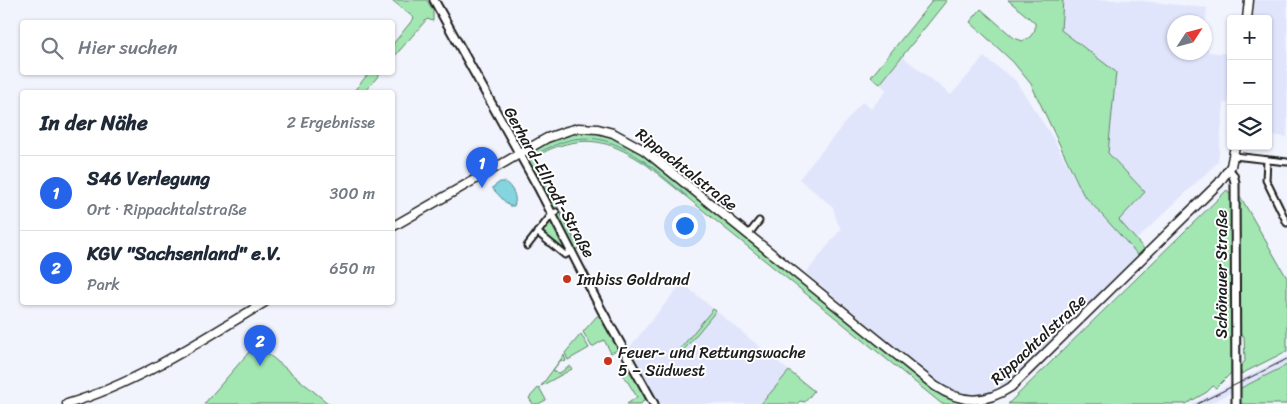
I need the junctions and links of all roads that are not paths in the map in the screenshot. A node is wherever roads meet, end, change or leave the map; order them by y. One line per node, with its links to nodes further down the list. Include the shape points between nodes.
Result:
1 (434, 0): 5 (street, Gerhard-Ellrodt-Straße)
2 (1249, 0): 3 (main road)
3 (1247, 15)
4 (1235, 150): 6 (main road)
5 (520, 154): 10 (street, Gerhard-Ellrodt-Straße); 13 (main road, Rippachtalstraße); 15 (main road, Rippachtalstraße, via 547,138 578,128 614,133 644,150)
6 (1234, 156): 7 (street); 9 (main road)
7 (1267, 160): 8 (street); 11 (street, via 1266,180)
8 (1287, 162)
9 (1229, 170): 19 (main road, Rippachtalstraße, via 1011,387); 22 (street, Schönauer Straße, via 1235,182)
10 (554, 213): 14 (street); 17 (street, Gerhard-Ellrodt-Straße)
11 (1286, 219)
12 (759, 221): 15 (street)
13 (395, 225)
14 (538, 232): 16 (street); 17 (street, via 565,255)
15 (748, 234): 19 (main road, Rippachtalstraße, via 935,386 957,398)
16 (527, 246)
17 (572, 251): 21 (street, Gerhard-Ellrodt-Straße)
18 (261, 305): 20 (main road, via 150,370)
19 (978, 403)
20 (67, 404)
21 (654, 404)
22 (1236, 404)

